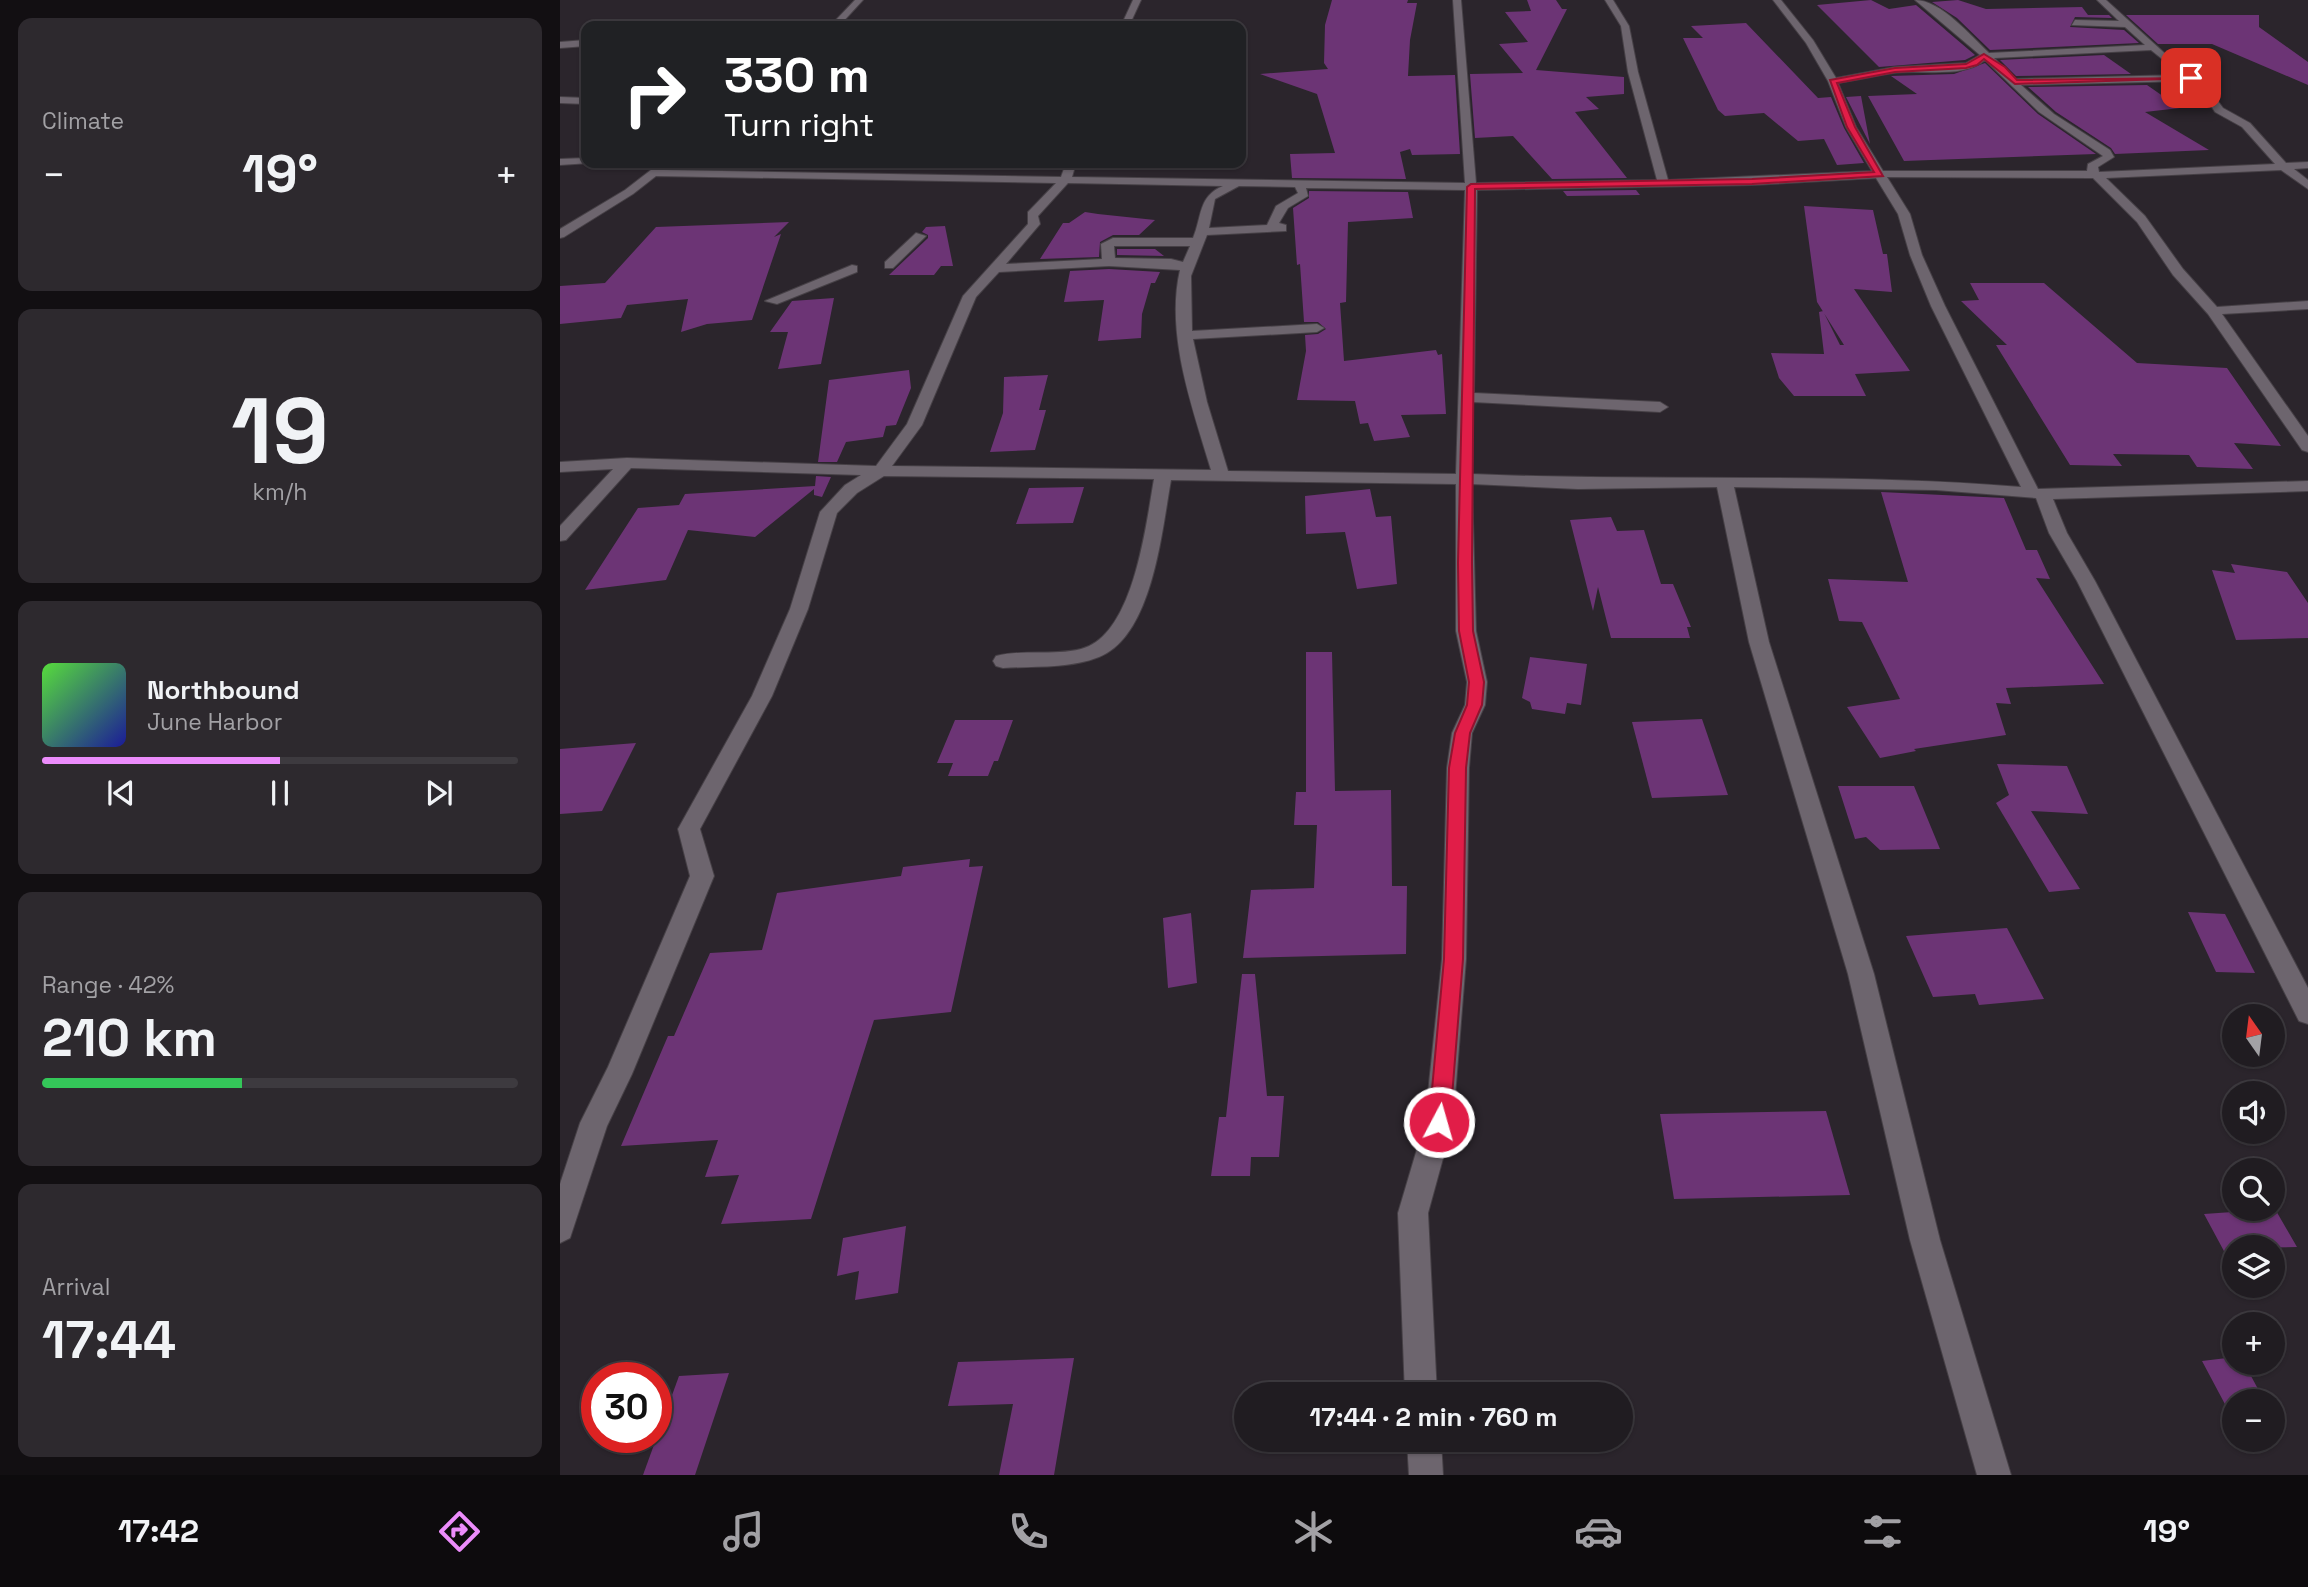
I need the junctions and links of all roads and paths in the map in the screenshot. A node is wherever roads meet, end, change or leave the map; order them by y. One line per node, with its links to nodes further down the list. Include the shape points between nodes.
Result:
1 (859, 0): 8 (street)
2 (1137, 0): 9 (street)
3 (1457, 0): 35 (street)
4 (1609, 0): 32 (street, via 1625,26)
5 (1777, 0): 17 (street)
6 (1919, 0): 15 (street, via 1964,31)
7 (2101, 0): 11 (street)
8 (840, 21)
9 (1127, 21)
10 (2075, 23): 11 (street)
11 (2127, 24): 14 (street)
12 (581, 43): 13 (street)
13 (560, 45)
14 (2156, 47): 15 (street); 16 (street)
15 (1984, 56): 17 (street, via 1966,66 1895,70); 18 (street)
16 (2191, 78): 18 (street); 24 (street, via 2201,83 2219,110 2261,139)
17 (1833, 81): 28 (street, via 1851,127)
18 (2015, 82): 29 (street, via 2046,113 2105,152 2109,157 2092,166)
19 (560, 100): 20 (street)
20 (581, 101)
21 (581, 161): 22 (street)
22 (560, 162)
23 (2308, 165): 24 (street)
24 (2283, 166): 29 (street); 34 (street)
25 (660, 168): 27 (street)
26 (1069, 168): 30 (street)
27 (654, 173): 30 (street); 36 (street)
28 (1880, 174): 29 (street); 32 (street); 60 (street, via 1904,214 1938,306)
29 (2098, 175): 46 (street, via 2141,219 2178,272)
30 (1066, 179): 31 (street); 41 (street, via 1032,215 1034,224)
31 (1246, 183): 33 (street); 38 (street, via 1210,195)
32 (1663, 183): 35 (street)
33 (1298, 185): 35 (street); 38 (street, via 1304,194 1280,206 1273,219 1273,225 1282,228)
34 (2308, 186)
35 (1471, 187): 49 (street)
36 (560, 234)
37 (920, 236): 40 (street)
38 (1200, 237): 39 (street, via 1113,242 1107,244); 42 (street)
39 (1109, 262): 41 (street); 42 (street, via 1171,263)
40 (889, 265)
41 (993, 268): 54 (street, via 970,296 914,425)
42 (1188, 268): 48 (street, via 1184,313)
43 (852, 269): 44 (street)
44 (772, 301)
45 (2308, 305): 46 (street)
46 (2213, 311): 51 (street)
47 (1317, 328): 48 (street)
48 (1188, 335): 55 (street)
49 (1466, 397): 50 (street); 57 (street)
50 (1660, 407)
51 (2308, 447)
52 (627, 463): 53 (street); 54 (street); 61 (street)
53 (560, 467)
54 (881, 470): 56 (street); 64 (street, via 851,489 829,513 799,609 761,696 689,829 702,876 594,1123)
55 (1221, 475): 56 (street); 57 (street)
56 (1163, 476): 62 (street, via 1134,602 1116,634 1097,651 1078,656)
57 (1464, 479): 58 (street); 65 (street, via 1466,631 1476,682 1475,705 1462,733 1458,768 1454,959 1439,1122 1413,1213)
58 (1725, 484): 60 (street, via 1813,481); 68 (street, via 1759,642 1861,974 1925,1240)
59 (2308, 486): 60 (street)
60 (2038, 494): 63 (street)
61 (560, 536)
62 (1003, 661)
63 (2308, 1013)
64 (560, 1228)
65 (1421, 1382)
66 (1425, 1452): 67 (street)
67 (1426, 1475)
68 (1994, 1475)

